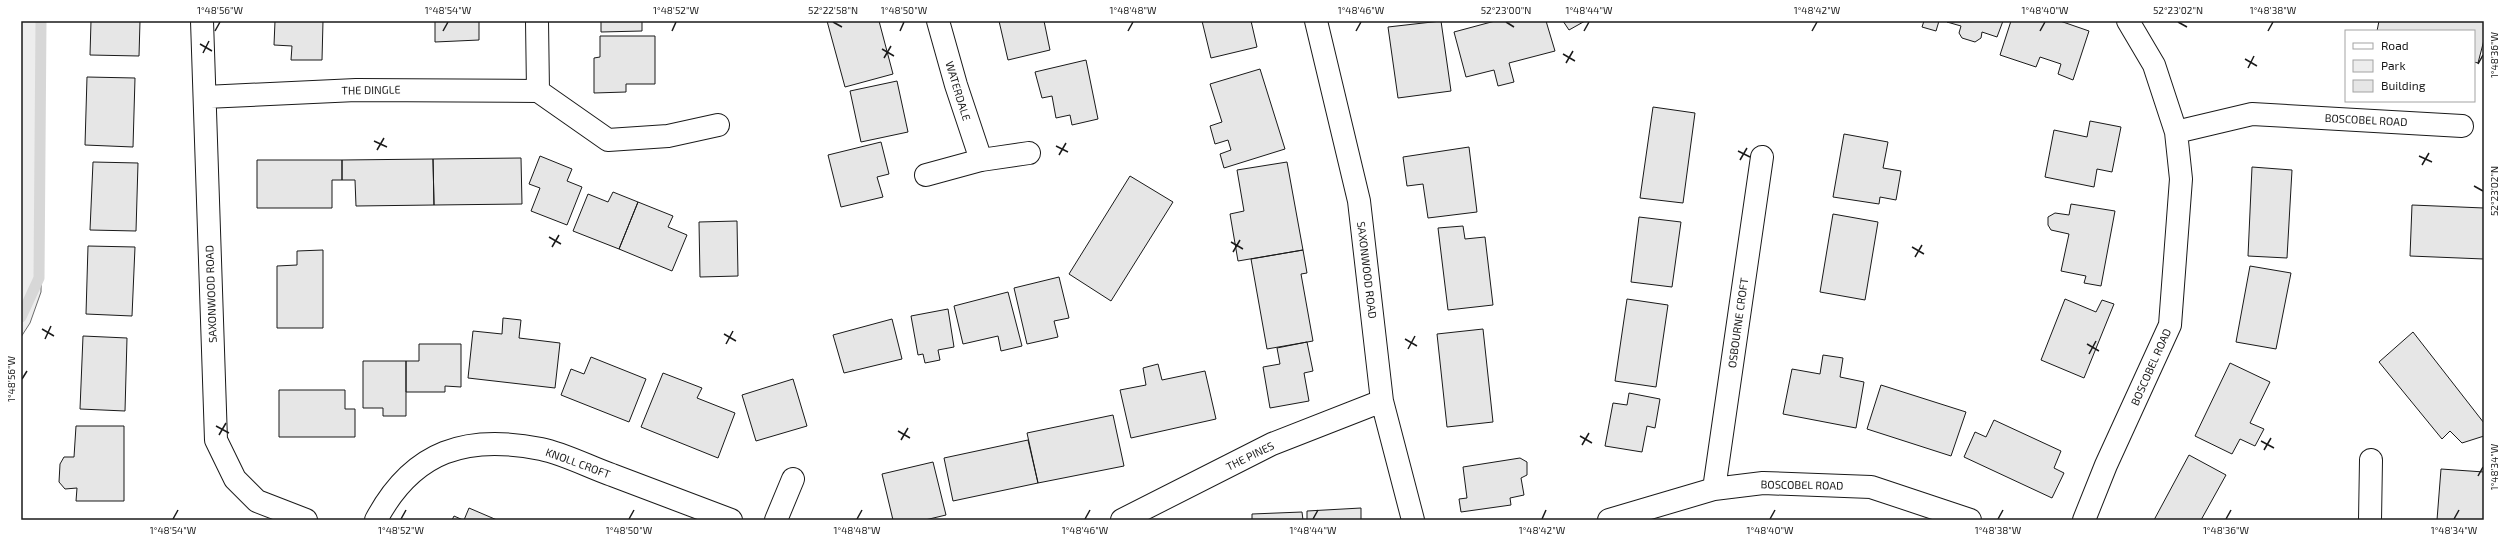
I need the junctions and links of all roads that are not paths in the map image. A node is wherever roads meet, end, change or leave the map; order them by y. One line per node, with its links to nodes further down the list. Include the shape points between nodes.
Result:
1 (202, 21): 7 (street, SAXONWOOD ROAD)
2 (538, 21): 6 (street)
3 (938, 21): 13 (street, WATERDALE)
4 (1316, 21): 15 (street, SAXONWOOD ROAD, via 1359,201)
5 (2128, 21): 10 (street, BOSCOBEL ROAD, via 2154,65)
6 (538, 91): 7 (street, THE DINGLE, via 356,90); 8 (street, via 608,140 668,136)
7 (205, 97): 19 (street, SAXONWOOD ROAD, via 216,440 235,479 257,501)
8 (718, 125)
9 (2462, 126): 10 (street, BOSCOBEL ROAD, via 2252,114)
10 (2176, 132): 27 (street, BOSCOBEL ROAD, via 2181,179 2170,325 2106,465)
11 (1029, 153): 13 (street)
12 (1762, 157): 18 (street, OSBOURNE CROFT)
13 (981, 160): 14 (street)
14 (926, 175)
15 (1382, 401): 23 (street, THE PINES, via 1272,444); 24 (street, SAXONWOOD ROAD)
16 (2371, 460): 28 (street)
17 (793, 479): 22 (street)
18 (1714, 489): 25 (street, BOSCOBEL ROAD); 26 (street, BOSCOBEL ROAD, via 1763,483 1871,487)
19 (306, 520)
20 (376, 520): 21 (street, KNOLL CROFT, via 386,501 410,474 441,453 479,443 542,449)
21 (731, 520)
22 (776, 520)
23 (1122, 520)
24 (1413, 520)
25 (1609, 520)
26 (1970, 520)
27 (2084, 520)
28 (2370, 520)

